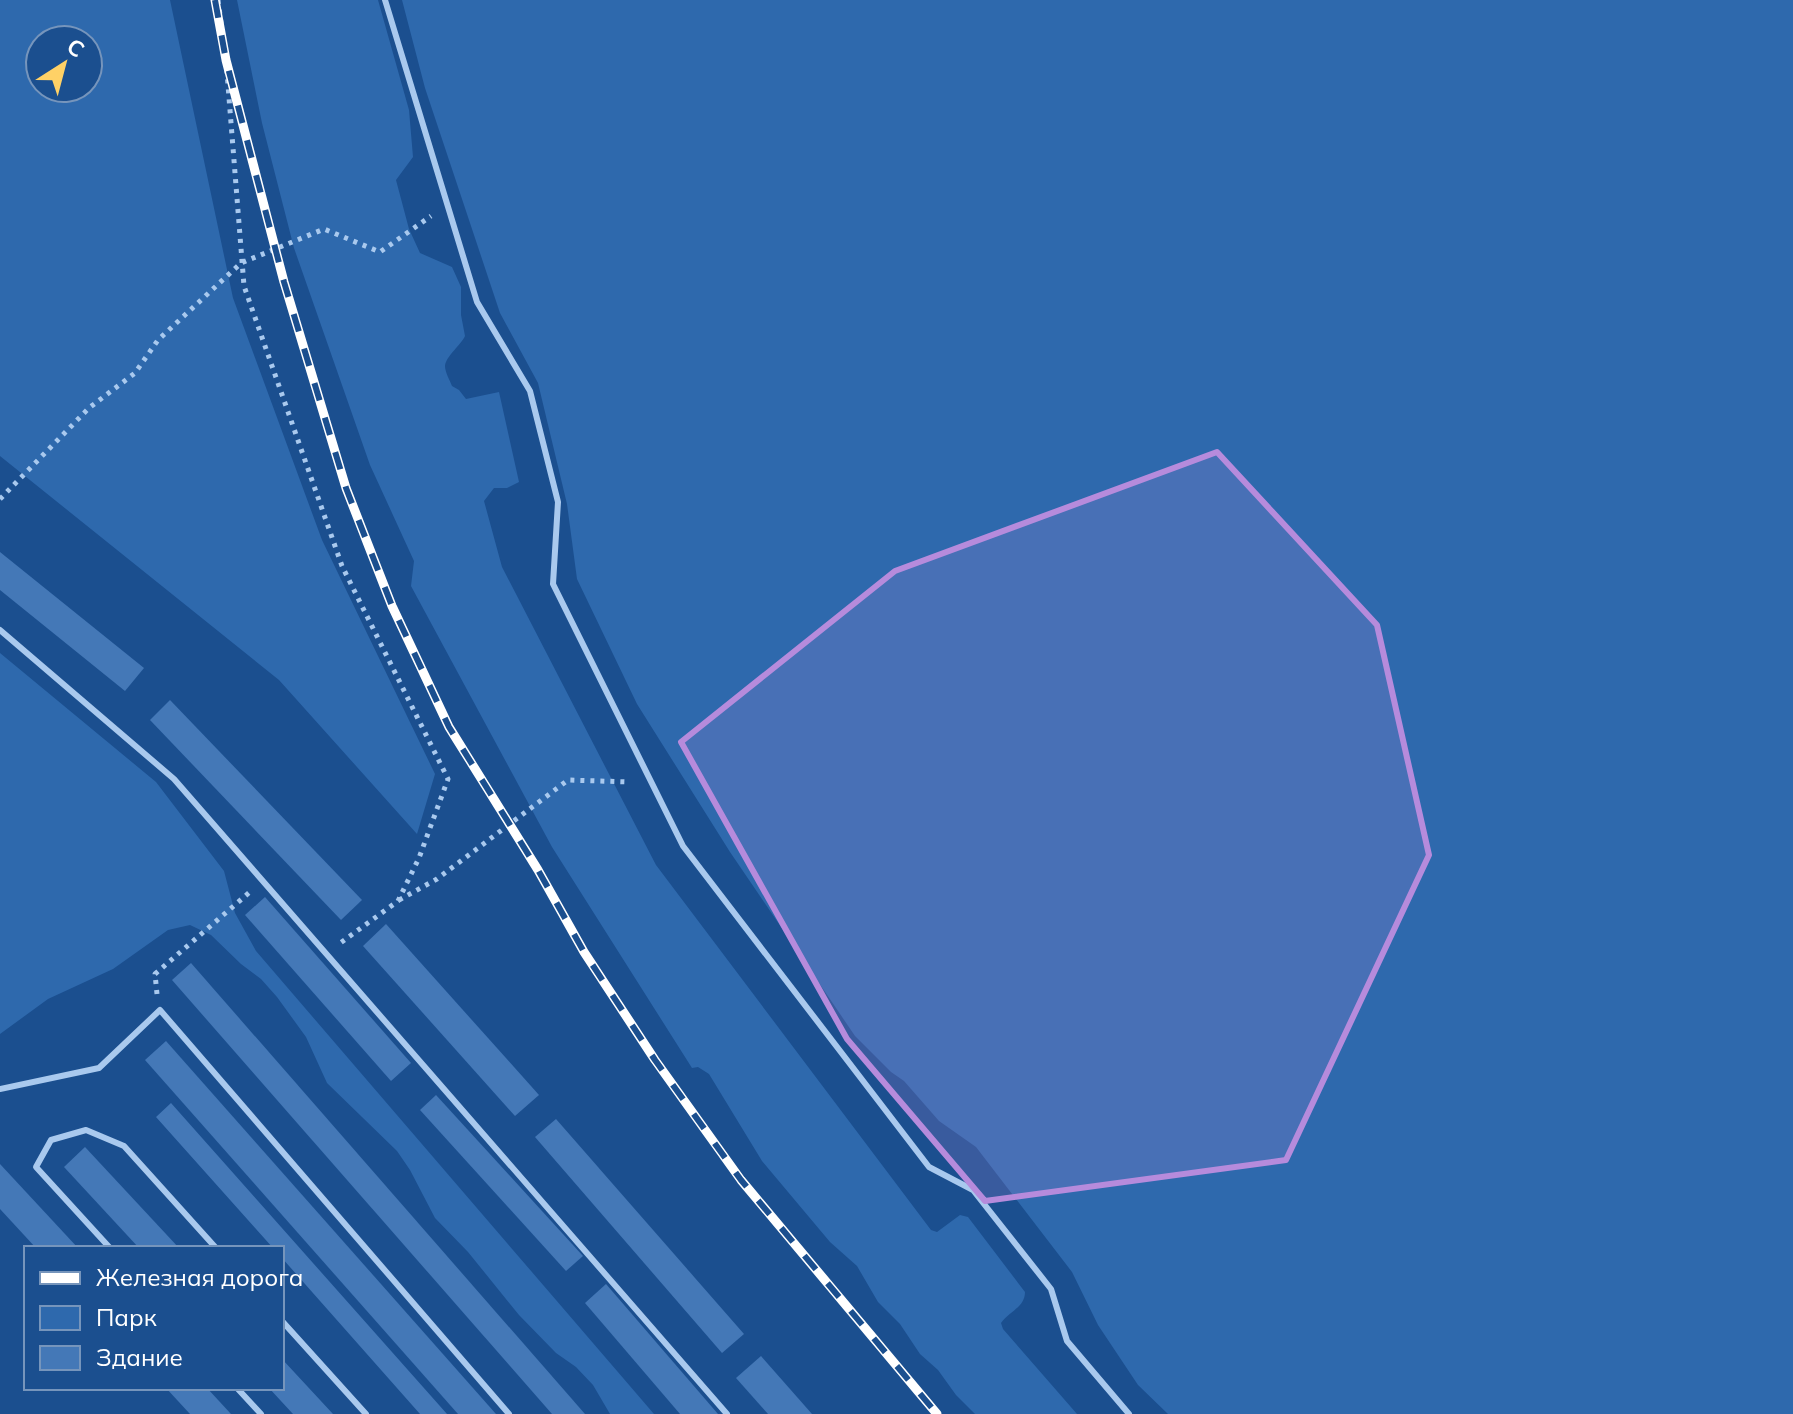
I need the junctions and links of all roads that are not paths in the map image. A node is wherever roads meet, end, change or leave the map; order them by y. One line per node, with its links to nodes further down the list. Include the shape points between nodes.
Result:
1 (385, 0): 12 (lane, via 477,302 530,391 558,502 553,584 683,846 929,1167 973,1190 1051,1289 1067,1341)
2 (0, 630): 11 (lane, via 174,779)
3 (0, 1089): 10 (lane, via 99,1068 160,1010)
4 (108, 1246): 5 (lane, via 36,1167 51,1140 86,1130 124,1146)
5 (214, 1246)
6 (284, 1323): 9 (lane)
7 (239, 1390): 8 (lane)
8 (261, 1414)
9 (366, 1414)
10 (509, 1414)
11 (727, 1414)
12 (1129, 1414)

